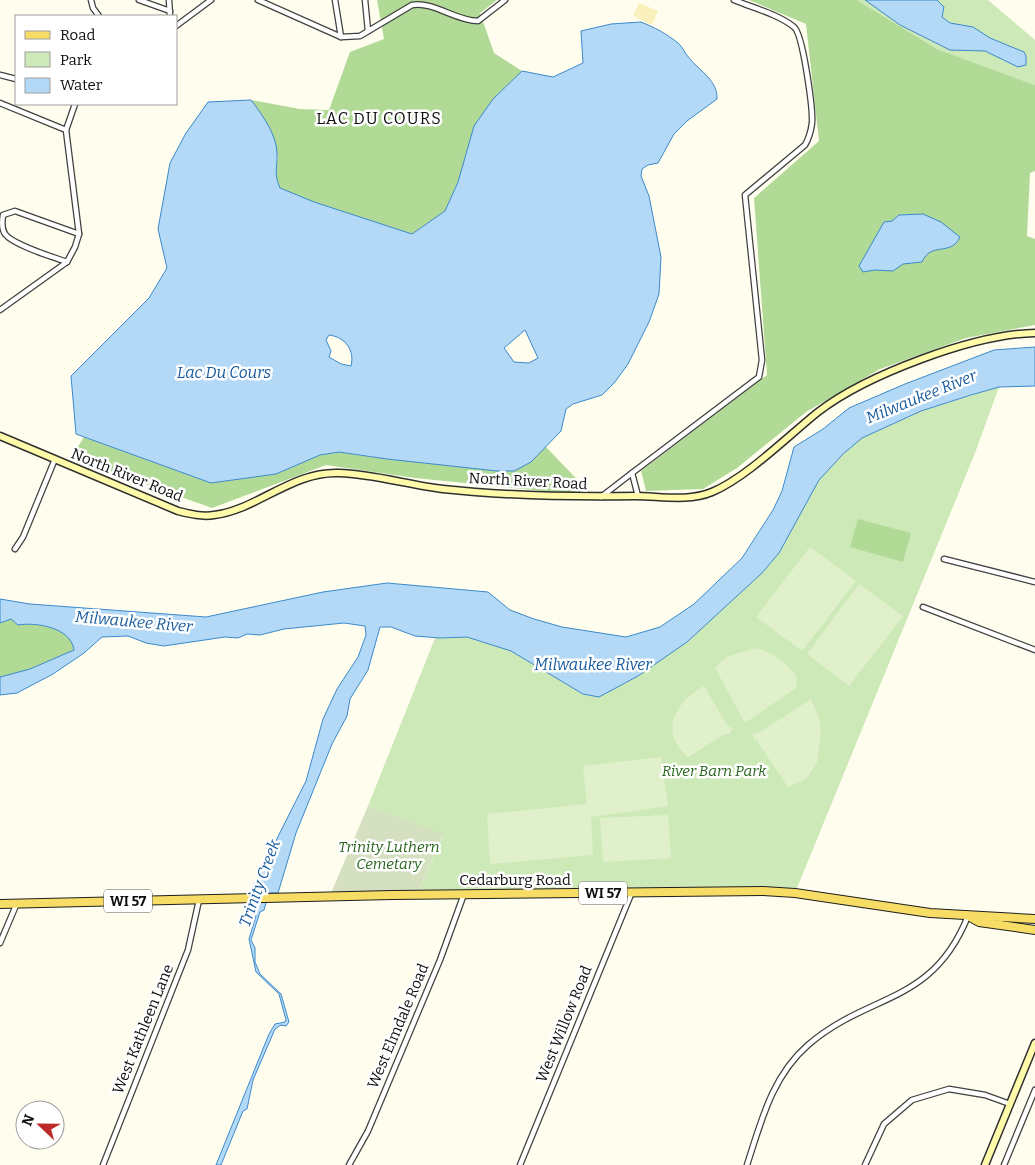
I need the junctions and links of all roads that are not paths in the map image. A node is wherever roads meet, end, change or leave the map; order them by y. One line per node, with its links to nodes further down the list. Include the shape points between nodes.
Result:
1 (91, 0): 11 (street)
2 (139, 0): 10 (street)
3 (169, 0): 10 (street)
4 (211, 0): 12 (street)
5 (258, 0): 14 (street)
6 (335, 0): 14 (street)
7 (365, 0): 13 (street)
8 (505, 0): 13 (street, via 478,21 463,20 420,4 412,5)
9 (734, 0): 26 (street, via 795,27 801,39 812,122 805,145 745,195 762,360 759,377)
10 (170, 14)
11 (98, 15)
12 (178, 25)
13 (368, 32): 14 (street)
14 (341, 37)
15 (0, 75): 16 (street)
16 (15, 80)
17 (0, 104): 19 (street)
18 (75, 105): 19 (street)
19 (66, 130): 20 (street)
20 (79, 234): 21 (street); 21 (street, via 15,211 3,215 5,234)
21 (67, 262): 22 (street)
22 (0, 310)
23 (1035, 333): 27 (street, North River Road, via 1002,337 929,356 866,382 820,411 737,477 712,492 685,498)
24 (0, 436): 25 (street, North River Road)
25 (55, 459): 28 (street, North River Road, via 196,516 231,510 301,479 327,473 480,492); 29 (street)
26 (632, 473): 27 (street); 28 (street)
27 (638, 496): 28 (street, North River Road)
28 (602, 497)
29 (15, 549)
30 (944, 559): 31 (street)
31 (1035, 582)
32 (923, 607): 33 (street)
33 (1035, 650)
34 (632, 892): 35 (main road, Cedarburg Road / WI 57); 39 (main road, Cedarburg Road / WI 57, via 795,893); 48 (street, West Willow Road)
35 (464, 894): 36 (main road, Cedarburg Road / WI 57); 47 (street, West Elmdale Road, via 440,960 368,1131)
36 (199, 900): 37 (main road, Cedarburg Road / WI 57); 46 (street, West Kathleen Lane, via 188,950)
37 (17, 903): 38 (main road, Cedarburg Road / WI 57); 42 (street)
38 (0, 904)
39 (968, 916): 40 (main road, Cedarburg Road / WI 57); 41 (main road, Cedarburg Road / WI 57, via 979,922); 49 (street, via 948,956 931,973 907,991 840,1024 808,1045 778,1081 765,1109)
40 (1035, 919)
41 (1035, 930)
42 (0, 943)
43 (1035, 1043): 45 (street)
44 (1035, 1090): 52 (street)
45 (1010, 1104): 50 (street, via 985,1095 950,1089 912,1100 884,1124); 51 (street)
46 (102, 1165)
47 (349, 1165)
48 (520, 1165)
49 (747, 1165)
50 (865, 1165)
51 (984, 1165)
52 (1004, 1165)

